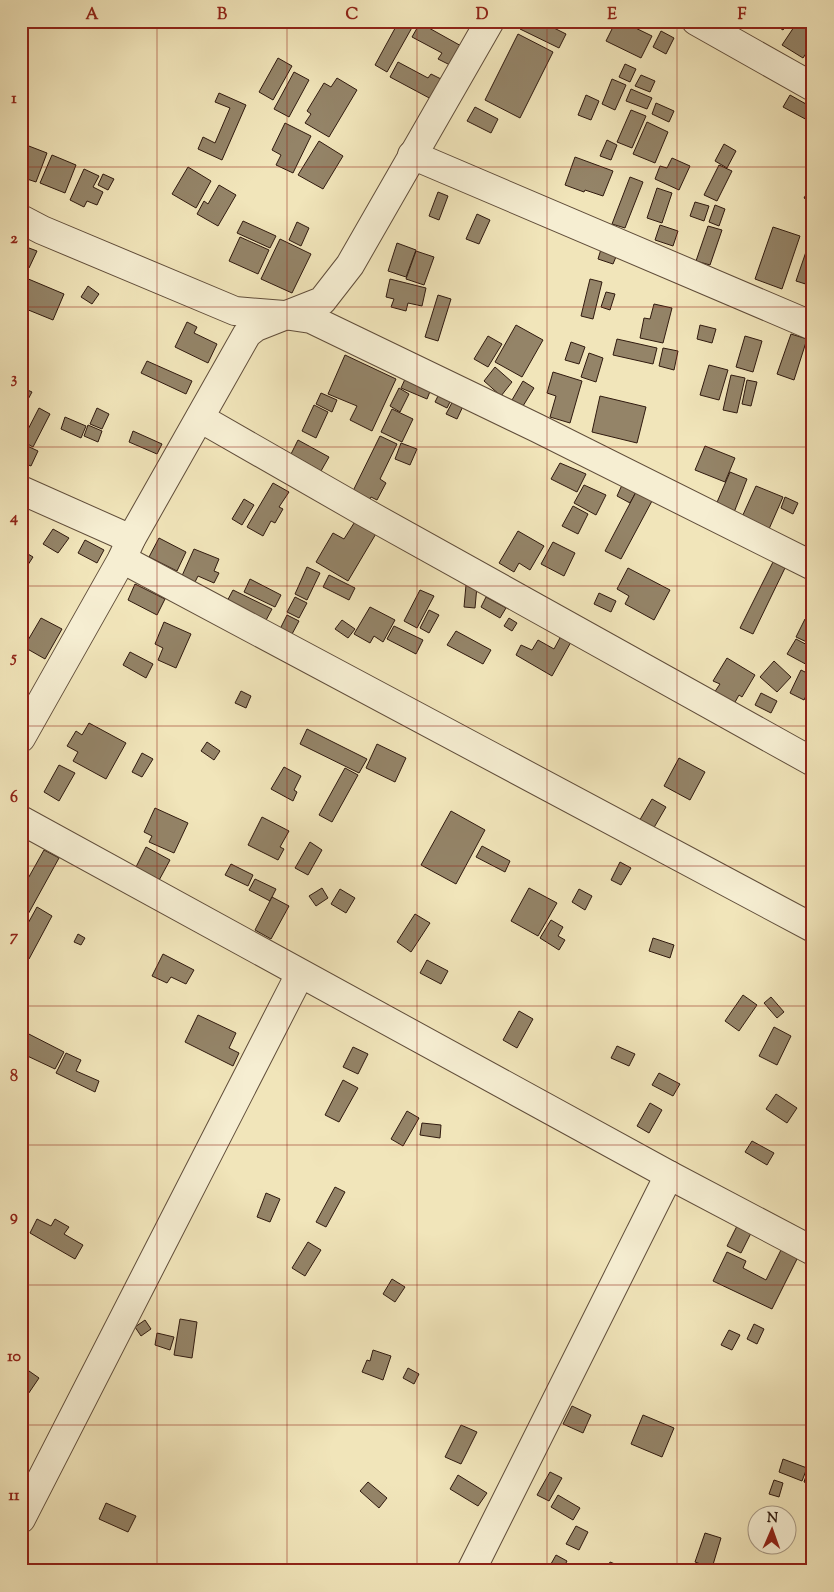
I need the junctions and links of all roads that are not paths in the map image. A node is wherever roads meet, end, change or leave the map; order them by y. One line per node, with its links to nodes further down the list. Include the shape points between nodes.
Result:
1 (490, 21): 4 (street)
2 (696, 21): 3 (street)
3 (813, 87)
4 (412, 155): 6 (street, via 350,265 322,301); 7 (street)
5 (21, 219): 6 (street, via 235,311)
6 (284, 315): 8 (street, via 247,334); 11 (street, via 311,319)
7 (813, 326)
8 (200, 418): 10 (street); 13 (street)
9 (21, 490): 10 (street)
10 (126, 549): 12 (street); 15 (street)
11 (813, 566)
12 (21, 738)
13 (813, 762)
14 (21, 820): 16 (street)
15 (813, 928)
16 (300, 974): 17 (street); 19 (street)
17 (669, 1175): 18 (street); 20 (street)
18 (813, 1251)
19 (21, 1519)
20 (471, 1571)

